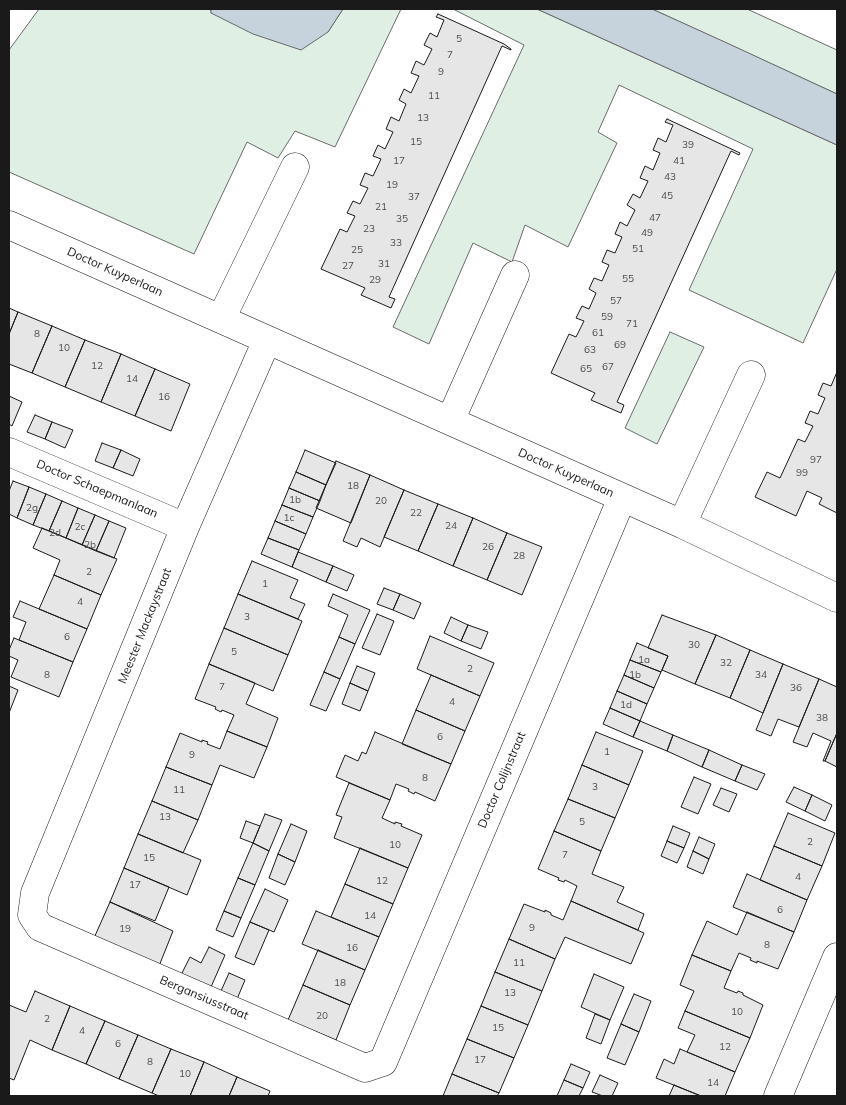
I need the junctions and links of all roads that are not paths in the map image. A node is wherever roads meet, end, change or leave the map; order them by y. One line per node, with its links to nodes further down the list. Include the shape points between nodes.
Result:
1 (295, 167): 4 (street)
2 (9, 225): 4 (street, Doctor Kuyperlaan)
3 (515, 275): 7 (street)
4 (221, 319): 5 (street, Doctor Kuyperlaan)
5 (267, 340): 7 (street, Doctor Kuyperlaan); 11 (street, Meester Mackaystraat)
6 (751, 375): 10 (street)
7 (450, 421): 9 (street, Doctor Kuyperlaan)
8 (9, 452): 11 (street, Doctor Schaepmanlaan)
9 (622, 498): 10 (street, Doctor Kuyperlaan); 15 (street, Doctor Colijnstraat)
10 (682, 524): 12 (street, Doctor Kuyperlaan)
11 (185, 527): 13 (street, Meester Mackaystraat, via 35,893)
12 (837, 598)
13 (32, 915): 15 (street, Bergansiusstraat, via 40,927 365,1068)
14 (837, 957): 16 (street)
15 (383, 1062)
16 (778, 1096)

